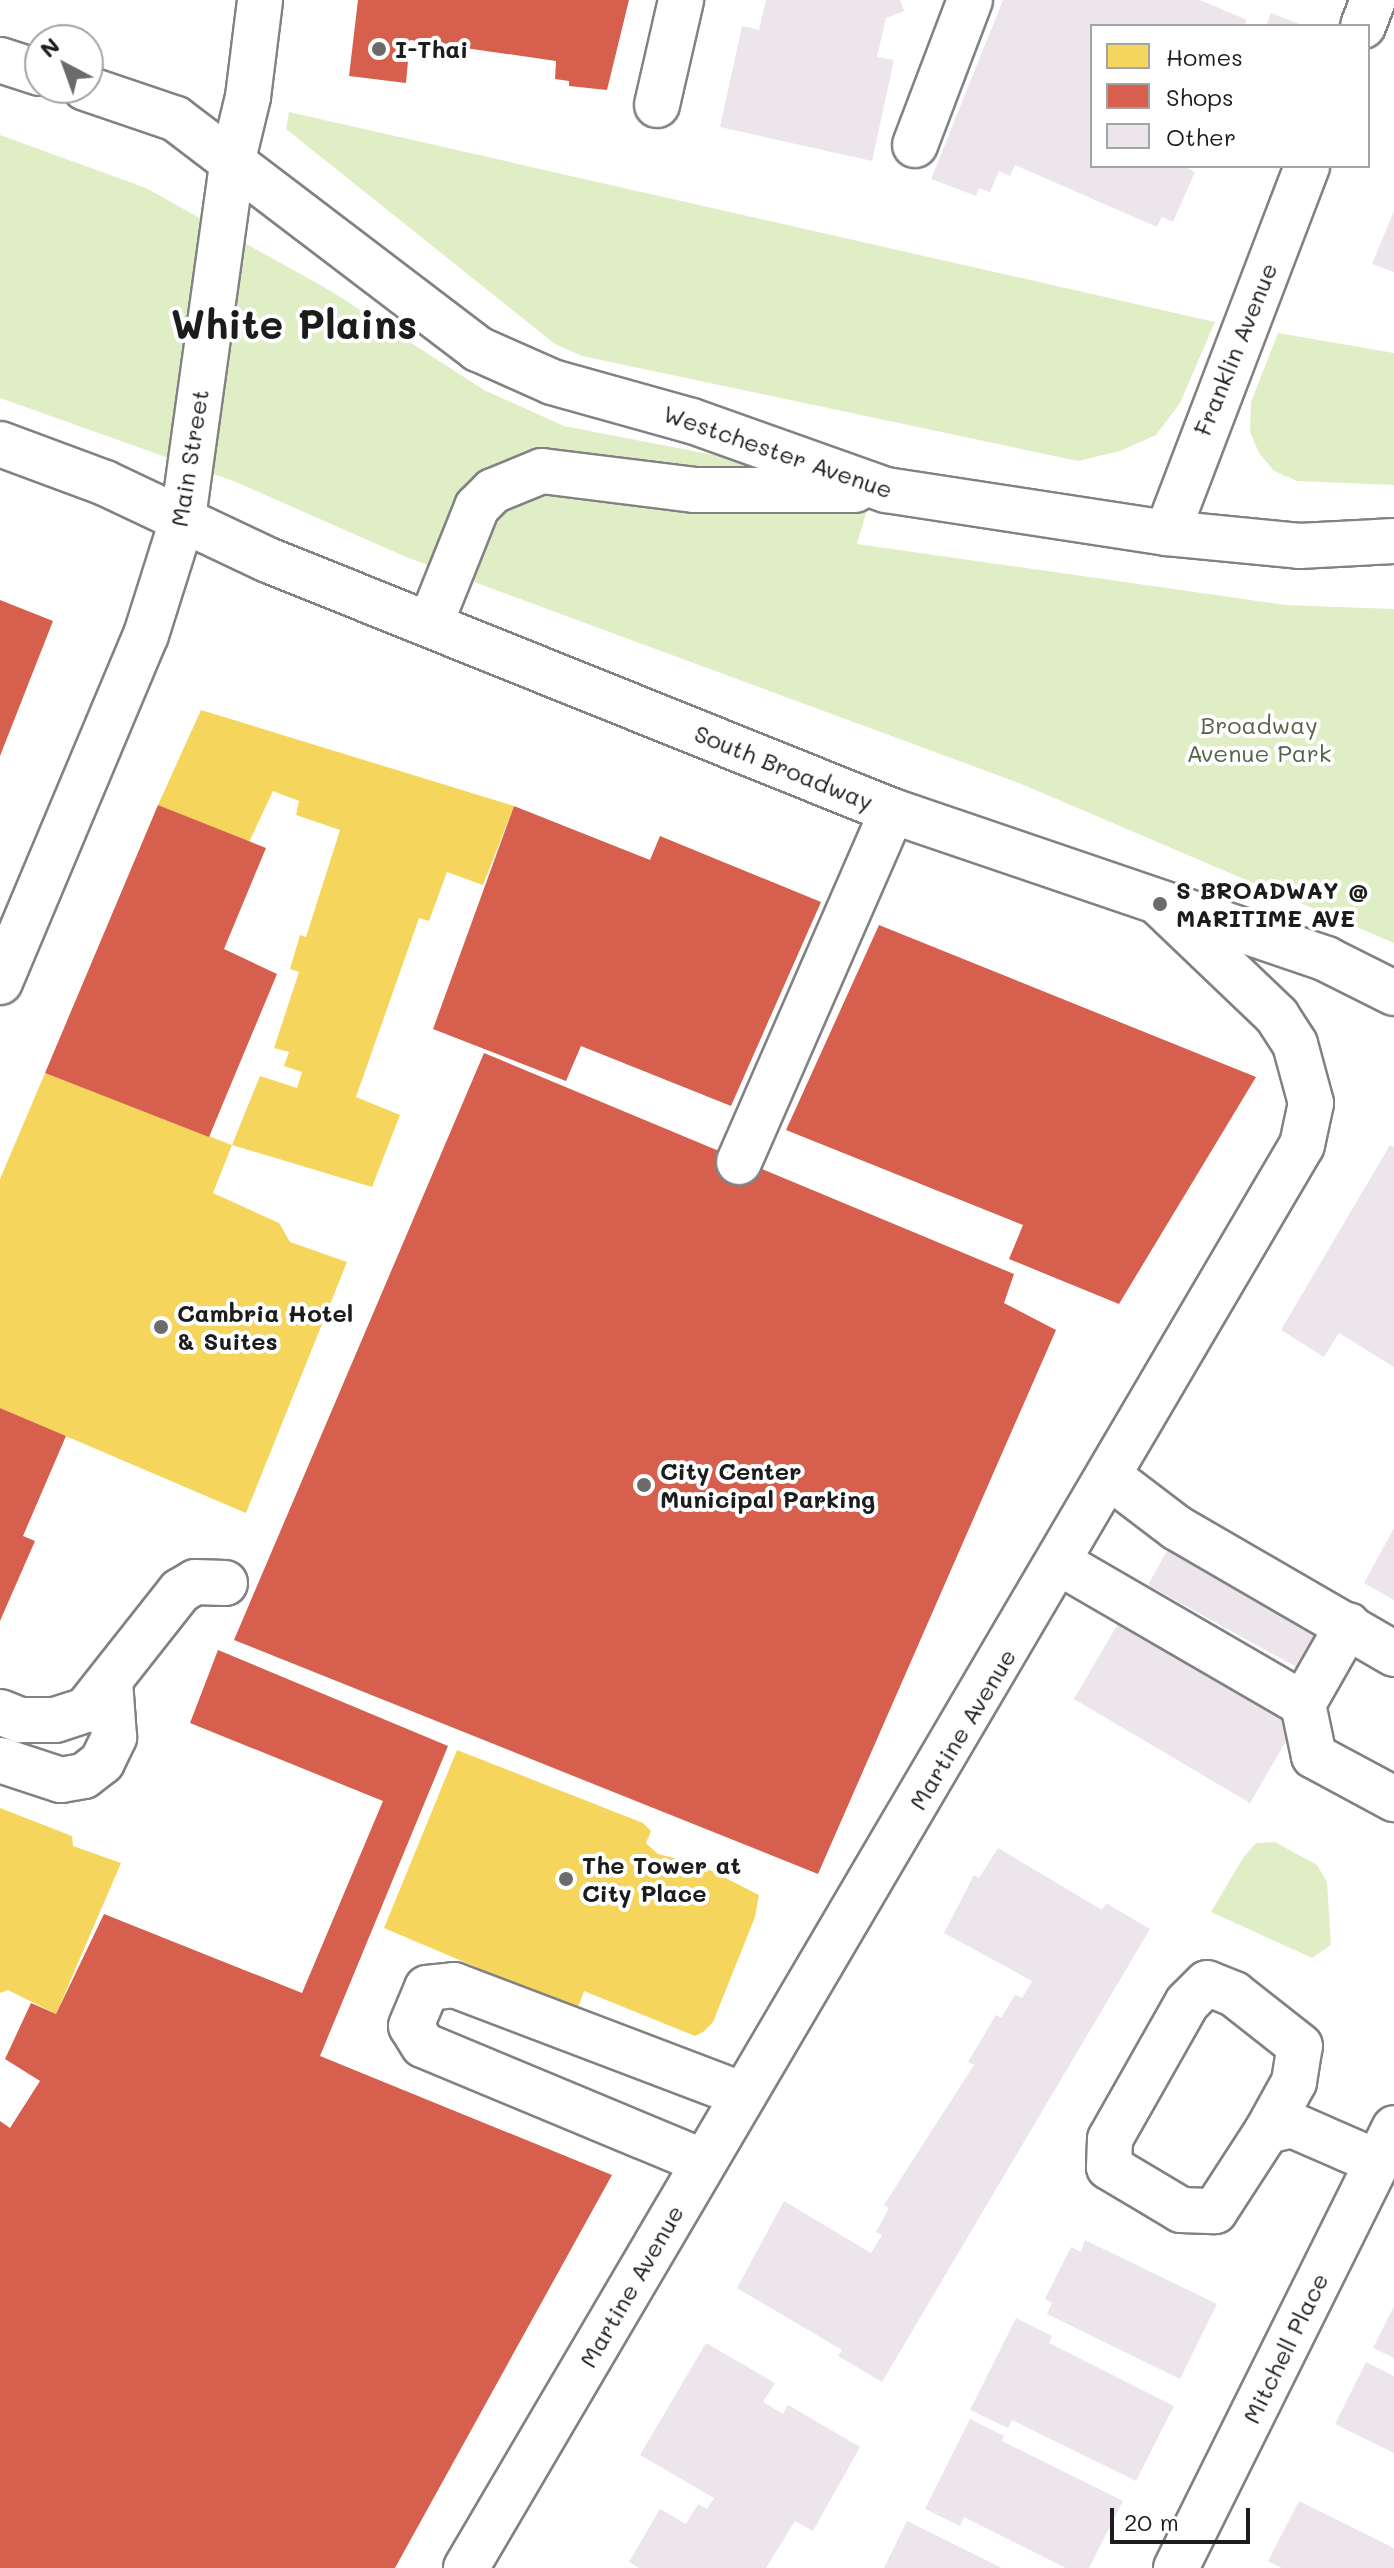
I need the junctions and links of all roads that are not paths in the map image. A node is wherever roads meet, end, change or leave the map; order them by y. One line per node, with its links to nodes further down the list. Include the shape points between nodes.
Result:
1 (260, 0): 11 (main road, Main Street, via 248,97)
2 (681, 0): 9 (main road)
3 (970, 0): 10 (main road)
4 (1373, 0): 5 (main road)
5 (1364, 24)
6 (0, 60): 7 (main road)
7 (24, 68)
8 (104, 94): 11 (main road, Westchester Avenue, via 176,119)
9 (657, 105)
10 (915, 145)
11 (233, 159): 14 (main road, Westchester Avenue, via 330,240 478,349 552,382 692,421); 15 (main road, Main Street)
12 (1306, 168): 16 (main road, Franklin Avenue)
13 (0, 444): 15 (main road, South Broadway)
14 (886, 490): 16 (main road, Westchester Avenue); 18 (main road, via 694,490 542,471 493,491 477,507)
15 (183, 518): 18 (main road, South Broadway, via 268,560); 21 (main road, Main Street, via 146,635)
16 (1167, 533): 17 (main road, Westchester Avenue, via 1299,546)
17 (1394, 541)
18 (431, 622): 19 (main road, South Broadway)
19 (892, 811): 20 (main road, South Broadway); 23 (main road)
20 (1160, 904): 22 (main road, South Broadway, via 1326,959); 24 (main road, Martine Avenue, via 1277,1016 1305,1071 1311,1103 1302,1145)
21 (0, 982)
22 (1394, 993)
23 (739, 1162)
24 (1110, 1477): 25 (main road, Martine Avenue); 27 (main road, via 1177,1528)
25 (1060, 1563): 30 (main road); 34 (main road, Martine Avenue)
26 (225, 1583): 29 (main road, via 195,1582 180,1591)
27 (1348, 1625): 28 (main road); 30 (main road)
28 (1394, 1654)
29 (110, 1681): 31 (main road, via 86,1710 75,1715 20,1720); 32 (main road, via 114,1737 102,1762 84,1776 61,1780)
30 (1303, 1704): 33 (main road, via 1314,1756)
31 (0, 1712)
32 (0, 1760)
33 (1394, 1799)
34 (743, 2095): 37 (main road, Martine Avenue); 37 (main road, via 454,1985 427,1988 411,2026 423,2045)
35 (1267, 2131): 35 (main road, via 1215,2211 1181,2210 1109,2167 1110,2139 1187,2003 1207,1983 1234,1994 1300,2046 1294,2082); 36 (main road, via 1292,2125)
36 (1385, 2145): 39 (main road, Mitchell Place)
37 (704, 2162): 38 (main road, Martine Avenue)
38 (466, 2568)
39 (1176, 2568)

